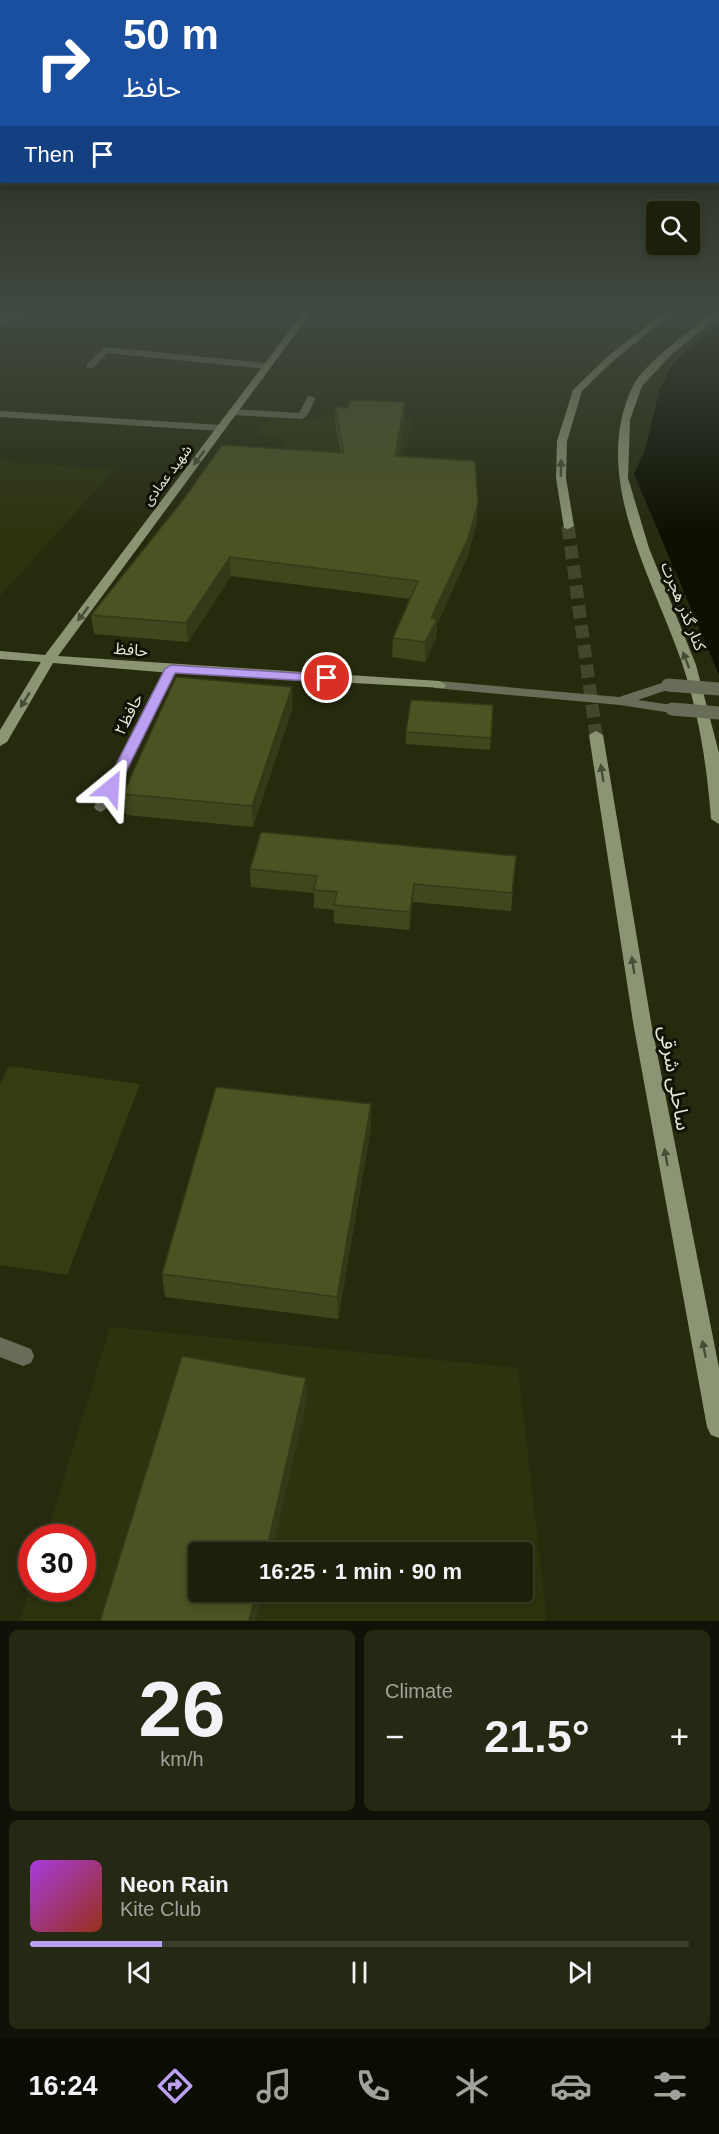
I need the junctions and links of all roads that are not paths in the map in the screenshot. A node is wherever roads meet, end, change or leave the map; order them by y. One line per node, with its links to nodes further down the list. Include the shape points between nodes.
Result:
1 (252, 386): 5 (main road, شهید عمادی)
2 (582, 386): 8 (main road, one-way to 2, via 561,478 562,441)
3 (638, 386): 19 (main road, کنار گذر هجرت, one-way to 3, via 713,757 689,665 643,548 623,478 625,420)
4 (311, 398): 5 (street, via 302,416)
5 (233, 412): 7 (main road, شهید عمادی)
6 (0, 414): 7 (street)
7 (221, 428): 10 (main road, شهید عمادی, one-way to 10)
8 (568, 526)
9 (0, 655): 10 (main road, حافظ)
10 (49, 659): 11 (main road, حافظ); 17 (main road, شهید عمادی, one-way to 17)
11 (171, 669): 12 (main road, حافظ); 18 (street, ۲حافظ)
12 (439, 685): 14 (street)
13 (719, 689): 14 (street, bridge, via 668,685)
14 (620, 701): 15 (street, bridge)
15 (719, 713)
16 (596, 735): 22 (main road, ساحلی شرقی, one-way to 16, via 642,1022)
17 (0, 742)
18 (101, 807)
19 (719, 819)
20 (0, 1347): 21 (street)
21 (23, 1356)
22 (719, 1427)

